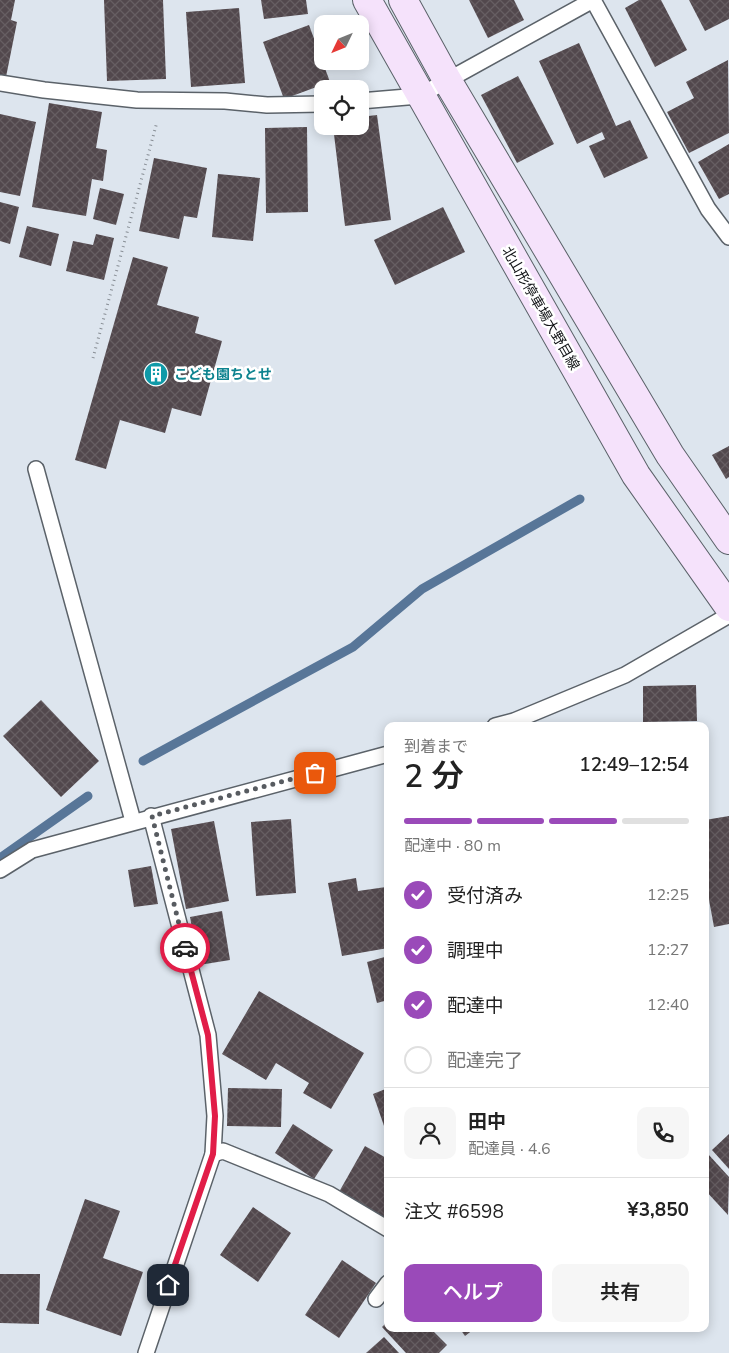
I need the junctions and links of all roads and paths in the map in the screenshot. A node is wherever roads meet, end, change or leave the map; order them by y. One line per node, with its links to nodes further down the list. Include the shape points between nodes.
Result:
1 (366, 0): 6 (main road, 北山形停車場大野目線)
2 (402, 0): 4 (main road)
3 (593, 0): 4 (lane); 10 (lane, via 708,209)
4 (447, 80): 6 (lane); 13 (main road, via 670,455)
5 (0, 83): 7 (lane)
6 (419, 96): 8 (lane); 14 (main road, 北山形停車場大野目線, via 636,475)
7 (163, 100): 9 (lane); 11 (path)
8 (369, 100)
9 (314, 104)
10 (729, 237)
11 (93, 358)
12 (36, 469): 19 (lane)
13 (729, 540)
14 (729, 607)
15 (729, 615): 16 (lane, via 625,675)
16 (510, 722)
17 (384, 755): 18 (lane)
18 (152, 816): 19 (lane); 21 (lane, via 208,1035 215,1116)
19 (133, 821): 20 (lane, via 32,850)
20 (0, 870)
21 (213, 1154): 22 (lane, via 224,1151 329,1194); 25 (lane)
22 (384, 1228)
23 (384, 1288): 24 (lane)
24 (376, 1299)
25 (146, 1353)

